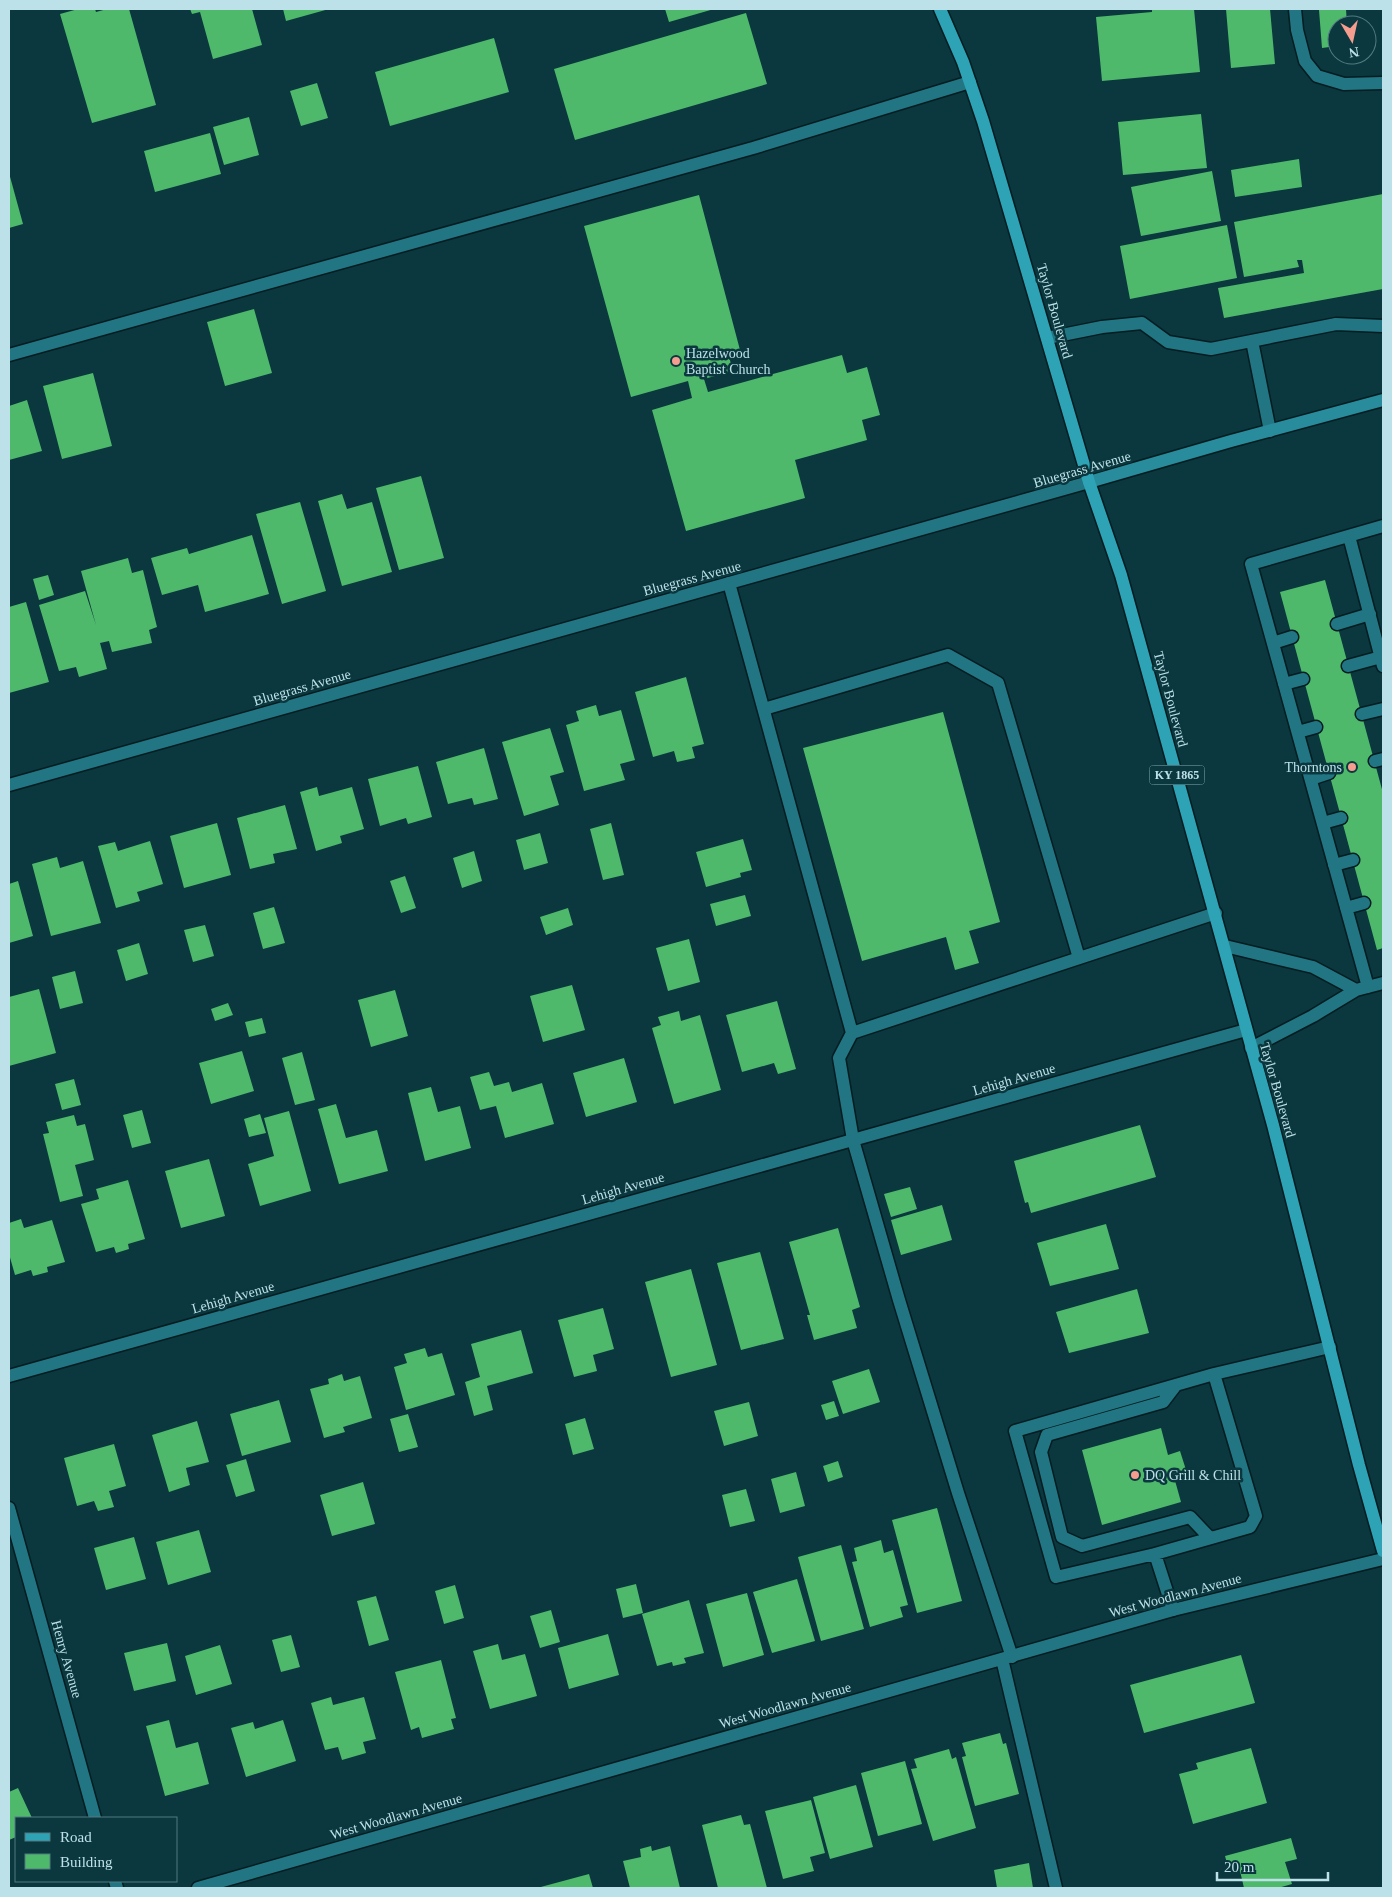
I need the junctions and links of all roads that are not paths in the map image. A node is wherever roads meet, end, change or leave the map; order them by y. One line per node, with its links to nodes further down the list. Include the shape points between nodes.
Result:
1 (940, 9): 3 (main road, Taylor Boulevard / KY 1865)
2 (1295, 9): 4 (street, via 1305,62 1317,76 1344,84)
3 (970, 82): 6 (main road, Taylor Boulevard / KY 1865); 8 (street, via 753,148)
4 (1383, 82)
5 (1383, 326): 7 (street, via 1336,324)
6 (1047, 338): 7 (street, via 1142,323 1168,342 1211,349); 11 (main road, Taylor Boulevard / KY 1865)
7 (1252, 341): 10 (street)
8 (9, 355)
9 (1383, 400): 10 (street, Bluegrass Avenue)
10 (1270, 431): 11 (street, Bluegrass Avenue)
11 (1089, 482): 14 (street, Bluegrass Avenue); 37 (main road, Taylor Boulevard / KY 1865, via 1121,575)
12 (1383, 526): 13 (street)
13 (1349, 536): 15 (street); 18 (street, via 1252,564)
14 (730, 583): 24 (street); 30 (street, Bluegrass Avenue)
15 (1370, 614): 16 (street); 19 (street)
16 (1337, 624)
17 (1292, 637): 18 (street)
18 (1273, 643): 22 (street)
19 (1382, 662): 20 (street)
20 (1348, 666)
21 (1303, 679): 22 (street)
22 (1284, 684): 27 (street)
23 (1383, 708): 25 (street)
24 (764, 709): 39 (street, via 948,655 998,683); 43 (street)
25 (1362, 714)
26 (1316, 727): 27 (street)
27 (1298, 732): 29 (street)
28 (1329, 774): 29 (street)
29 (1311, 779): 32 (street)
30 (9, 785)
31 (1341, 818): 32 (street)
32 (1323, 823): 34 (street)
33 (1353, 860): 34 (street)
34 (1334, 865): 36 (street)
35 (1364, 903): 36 (street)
36 (1346, 908): 41 (street)
37 (1216, 913): 38 (main road, Taylor Boulevard / KY 1865); 39 (street)
38 (1225, 946): 41 (street, via 1313,967); 42 (main road, Taylor Boulevard / KY 1865)
39 (1079, 958): 43 (street)
40 (1383, 983): 41 (street)
41 (1362, 989): 44 (street)
42 (1246, 1030): 44 (main road, Taylor Boulevard / KY 1865); 45 (street, Lehigh Avenue)
43 (852, 1033): 45 (street, via 839,1058)
44 (1251, 1048): 46 (main road, Taylor Boulevard / KY 1865)
45 (853, 1140): 48 (street, Lehigh Avenue); 56 (street)
46 (1330, 1347): 47 (street); 52 (main road, Taylor Boulevard / KY 1865)
47 (1214, 1374): 49 (street); 51 (street, via 1256,1516 1250,1527)
48 (9, 1376)
49 (1176, 1385): 51 (street, via 1162,1402 1047,1435 1041,1452 1062,1537 1082,1546 1190,1517); 53 (street, via 1015,1431 1056,1577)
50 (9, 1508): 57 (street, Henry Avenue)
51 (1210, 1538): 53 (street)
52 (1383, 1551)
53 (1155, 1554): 55 (street)
54 (1383, 1559): 55 (street, West Woodlawn Avenue)
55 (1173, 1610): 56 (street, West Woodlawn Avenue)
56 (1007, 1658): 58 (street, West Woodlawn Avenue); 59 (street)
57 (96, 1817)
58 (198, 1888)
59 (1056, 1888)

